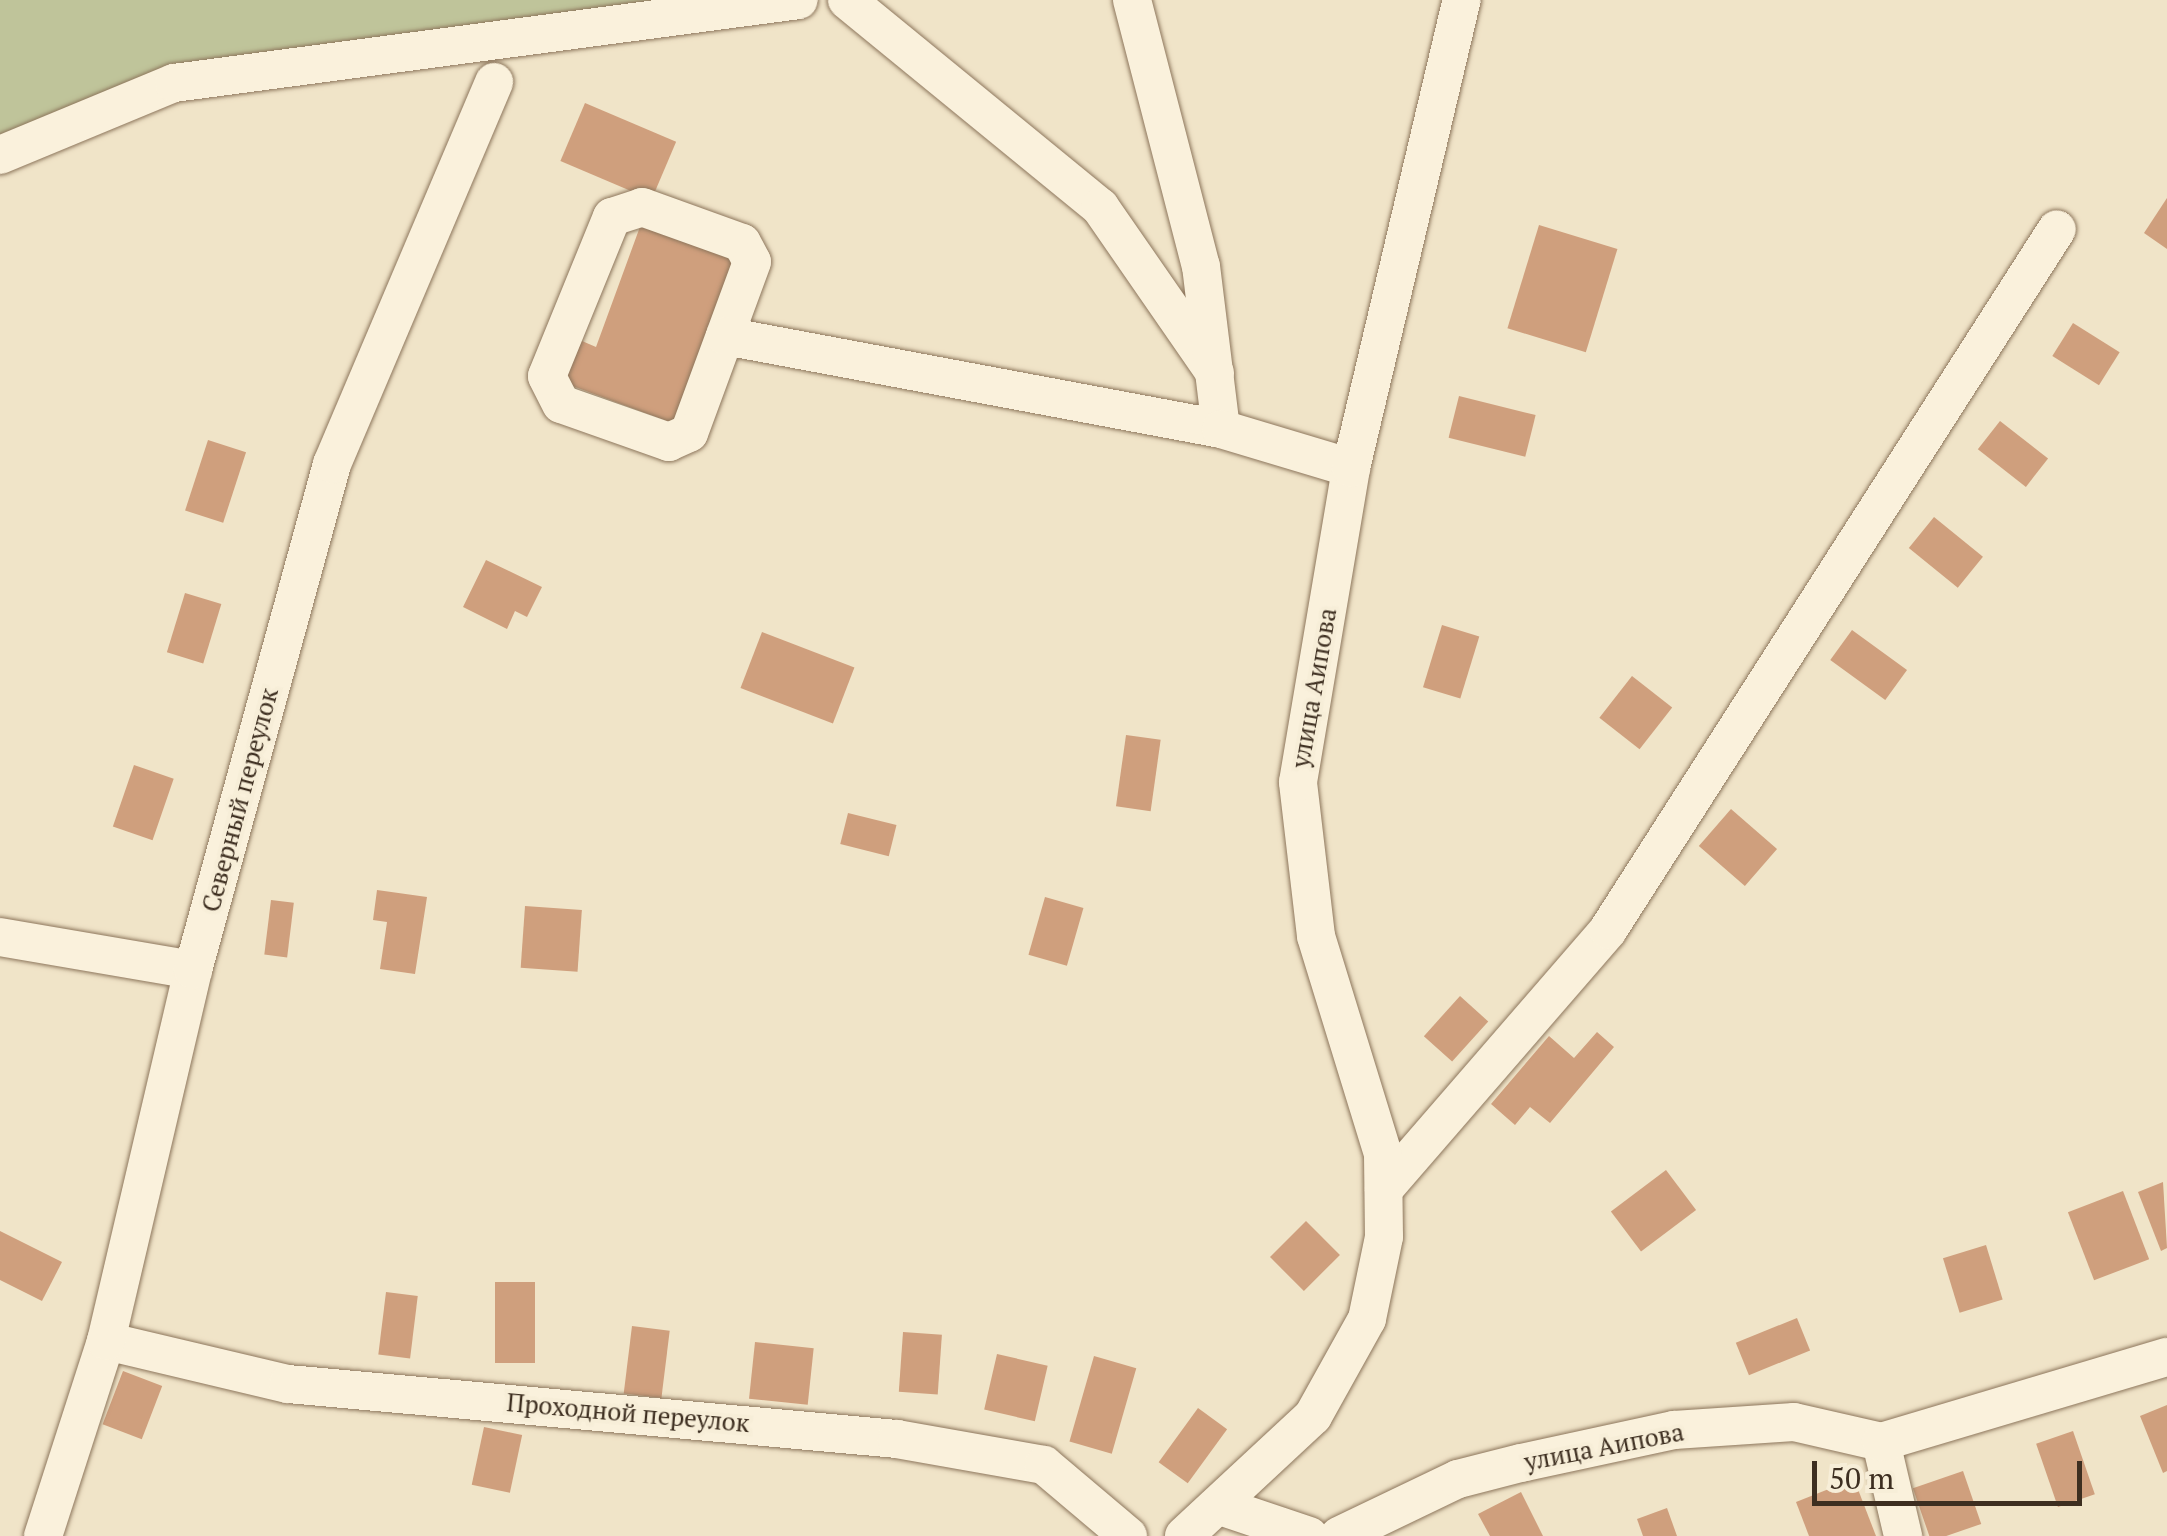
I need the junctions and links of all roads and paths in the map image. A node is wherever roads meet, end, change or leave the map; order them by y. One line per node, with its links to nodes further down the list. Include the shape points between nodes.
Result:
1 (799, 0): 6 (street, via 174,83)
2 (847, 0): 9 (street, via 1100,207)
3 (1132, 0): 9 (street, via 1201,266)
4 (1462, 0): 11 (street, улица Аипова)
5 (494, 82): 13 (street, Северный переулок, via 332,464)
6 (0, 156)
7 (2057, 229): 14 (street, via 1608,930)
8 (725, 336): 8 (street, via 689,434 669,442 561,404 547,376 612,217 642,208 742,243 752,262); 10 (street)
9 (1215, 373): 10 (street)
10 (1222, 429): 11 (street)
11 (1352, 468): 14 (street, улица Аипова, via 1298,782 1305,887 1383,1154)
12 (0, 937): 13 (street)
13 (193, 970): 15 (street, Северный переулок)
14 (1384, 1189): 18 (street, улица Аипова, via 1367,1319 1313,1416)
15 (106, 1341): 19 (street, Северный переулок); 20 (street, Проходной переулок, via 288,1384 897,1439 1044,1466)
16 (2167, 1357): 17 (street, улица Аипова)
17 (1881, 1442): 23 (street, улица Аипова, via 1794,1422 1674,1430 1458,1479); 24 (street)
18 (1223, 1507): 21 (street, улица Аипова); 22 (street)
19 (42, 1536)
20 (1128, 1536)
21 (1184, 1536)
22 (1309, 1536)
23 (1339, 1536)
24 (1903, 1536)

